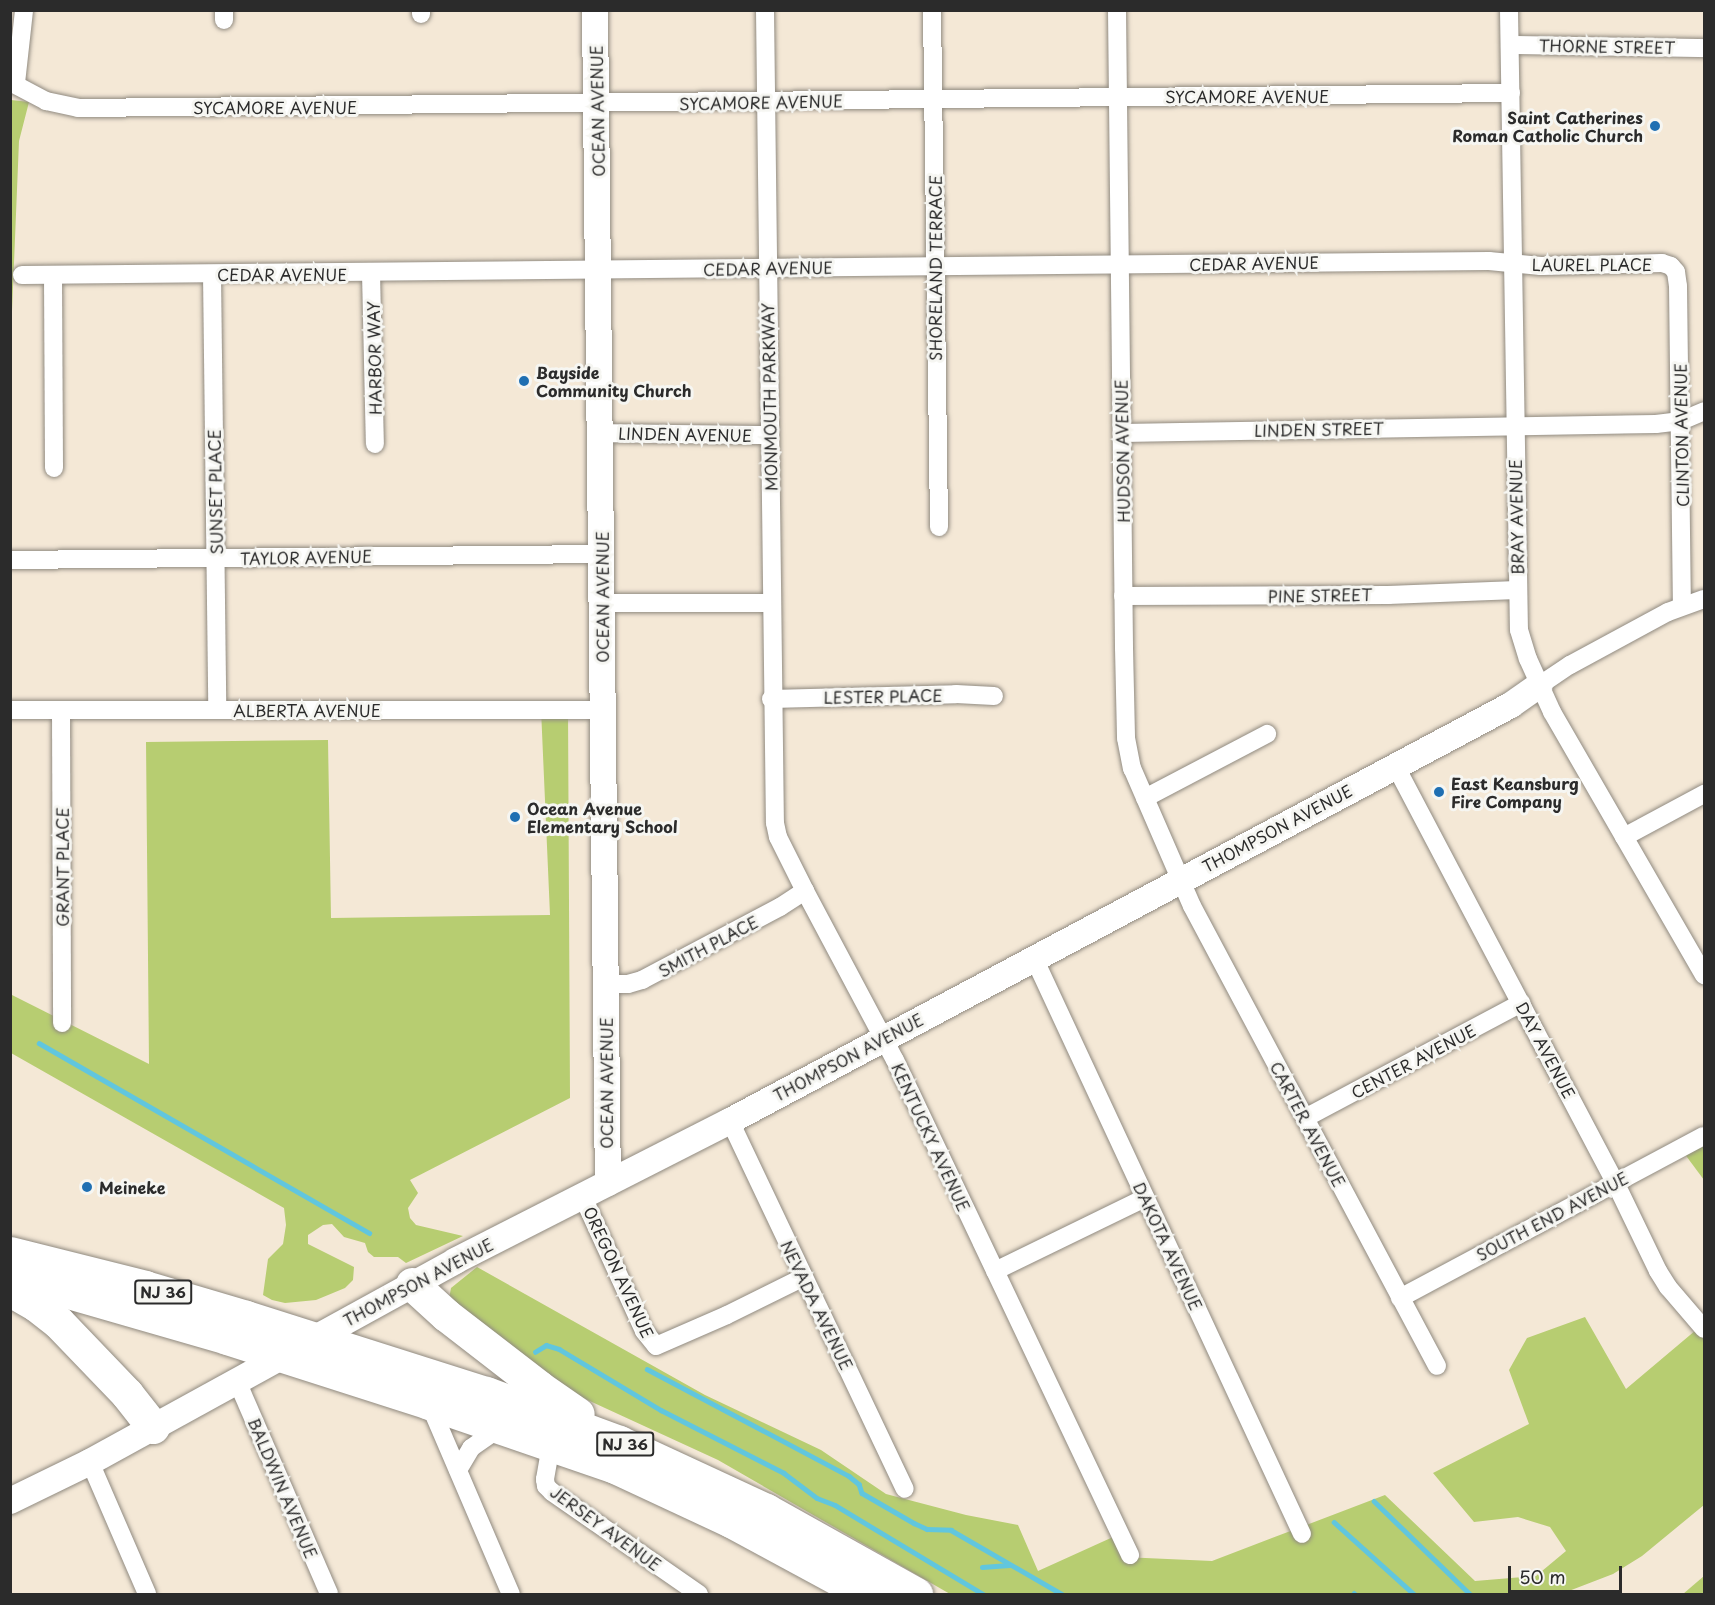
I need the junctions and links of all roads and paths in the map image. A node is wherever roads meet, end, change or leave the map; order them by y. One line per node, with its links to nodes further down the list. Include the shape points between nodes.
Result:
1 (24, 10): 9 (street)
2 (595, 10): 14 (street, OCEAN AVENUE)
3 (765, 10): 13 (street, MONMOUTH PARKWAY)
4 (932, 10): 12 (street, SHORELAND TERRACE)
5 (1117, 10): 11 (street, HUDSON AVENUE)
6 (1509, 10): 7 (street, BRAY AVENUE)
7 (1510, 45): 8 (street, THORNE STREET); 10 (street, BRAY AVENUE)
8 (1704, 48)
9 (13, 82): 14 (street, SYCAMORE AVENUE, via 46,101 78,108)
10 (1511, 93): 11 (street, SYCAMORE AVENUE); 15 (street, BRAY AVENUE)
11 (1119, 96): 12 (street, SYCAMORE AVENUE); 16 (street, HUDSON AVENUE)
12 (934, 99): 13 (street, SYCAMORE AVENUE); 17 (street, SHORELAND TERRACE)
13 (766, 102): 14 (street, SYCAMORE AVENUE); 19 (street, MONMOUTH PARKWAY)
14 (597, 104): 20 (street, OCEAN AVENUE)
15 (1514, 263): 16 (street, CEDAR AVENUE); 18 (street, LAUREL PLACE); 27 (street, BRAY AVENUE)
16 (1120, 264): 17 (street, CEDAR AVENUE); 29 (street, HUDSON AVENUE)
17 (934, 266): 19 (street, CEDAR AVENUE); 33 (street, SHORELAND TERRACE)
18 (1671, 266): 26 (street, CLINTON AVENUE, via 1678,286)
19 (768, 268): 20 (street, CEDAR AVENUE); 30 (street, MONMOUTH PARKWAY)
20 (598, 270): 21 (street, CEDAR AVENUE); 28 (street, OCEAN AVENUE)
21 (372, 273): 22 (street, CEDAR AVENUE); 31 (street, HARBOR WAY)
22 (212, 274): 24 (street, CEDAR AVENUE); 35 (street, SUNSET PLACE)
23 (22, 275): 24 (street, CEDAR AVENUE)
24 (53, 276): 32 (street)
25 (1704, 411): 26 (street)
26 (1681, 421): 27 (street, LINDEN STREET); 42 (street, CLINTON AVENUE)
27 (1515, 427): 29 (street, LINDEN STREET); 37 (street, BRAY AVENUE)
28 (600, 433): 30 (street, LINDEN AVENUE); 34 (street, OCEAN AVENUE)
29 (1122, 433): 38 (street, HUDSON AVENUE)
30 (769, 435): 41 (street, MONMOUTH PARKWAY)
31 (375, 444)
32 (54, 468)
33 (939, 526)
34 (601, 554): 35 (street, TAYLOR AVENUE); 40 (street, OCEAN AVENUE)
35 (216, 558): 36 (street, TAYLOR AVENUE); 48 (street, SUNSET PLACE)
36 (10, 560)
37 (1517, 590): 38 (street, PINE STREET, via 1388,595); 43 (street, BRAY AVENUE, via 1522,645)
38 (1123, 596): 53 (street, HUDSON AVENUE, via 1126,738)
39 (1704, 598): 42 (street, THOMPSON AVENUE)
40 (602, 603): 41 (street); 49 (street, OCEAN AVENUE)
41 (772, 603): 45 (street, KENTUCKY AVENUE)
42 (1682, 606): 43 (street, THOMPSON AVENUE)
43 (1540, 685): 51 (street, THOMPSON AVENUE, via 1511,705); 54 (street, BRAY AVENUE)
44 (994, 696): 45 (street, LESTER PLACE)
45 (771, 699): 56 (street, KENTUCKY AVENUE, via 775,823)
46 (10, 710): 47 (street, ALBERTA AVENUE)
47 (62, 710): 48 (street, ALBERTA AVENUE); 61 (street, GRANT PLACE)
48 (217, 710): 49 (street, ALBERTA AVENUE)
49 (603, 710): 59 (street, OCEAN AVENUE)
50 (1267, 734): 53 (street)
51 (1395, 765): 55 (street, THOMPSON AVENUE); 60 (street, DAY AVENUE)
52 (1704, 794): 54 (street)
53 (1144, 798): 55 (street, HUDSON AVENUE)
54 (1624, 837): 58 (street, BRAY AVENUE)
55 (1181, 880): 57 (street, THOMPSON AVENUE); 63 (street, CARTER AVENUE)
56 (805, 891): 59 (street, SMITH PLACE, via 642,980); 62 (street, KENTUCKY AVENUE)
57 (1034, 958): 62 (street, THOMPSON AVENUE); 69 (street, DAKOTA AVENUE)
58 (1704, 975)
59 (606, 984): 67 (street, OCEAN AVENUE)
60 (1521, 1004): 63 (street, CENTER AVENUE); 66 (street, DAY AVENUE)
61 (62, 1023)
62 (884, 1038): 64 (street, THOMPSON AVENUE); 71 (street, KENTUCKY AVENUE)
63 (1305, 1118): 76 (street, CARTER AVENUE)
64 (730, 1121): 67 (street, THOMPSON AVENUE); 73 (street, NEVADA AVENUE)
65 (1704, 1136): 66 (street, SOUTH END AVENUE)
66 (1615, 1182): 76 (street, SOUTH END AVENUE); 77 (street, DAY AVENUE, via 1668,1287)
67 (608, 1183): 68 (street, THOMPSON AVENUE)
68 (583, 1197): 73 (street, OREGON AVENUE, via 644,1331 656,1346); 74 (street, THOMPSON AVENUE)
69 (1146, 1198): 71 (street); 91 (street, DAKOTA AVENUE)
70 (10, 1252): 78 (highway, NJ 36, via 145,1287)
71 (995, 1271): 92 (street, KENTUCKY AVENUE)
72 (10, 1275): 79 (highway, NJ 36)
73 (804, 1277): 89 (street, NEVADA AVENUE)
74 (412, 1284): 78 (street, THOMPSON AVENUE); 85 (highway, via 538,1387)
75 (10, 1290): 83 (highway, via 58,1322 128,1394)
76 (1400, 1298): 80 (street, CARTER AVENUE)
77 (1704, 1329)
78 (314, 1339): 79 (street, THOMPSON AVENUE); 85 (highway, NJ 36, via 486,1393)
79 (283, 1356): 81 (street, THOMPSON AVENUE); 82 (highway, NJ 36)
80 (1437, 1366)
81 (237, 1381): 83 (street, THOMPSON AVENUE); 95 (street, BALDWIN AVENUE)
82 (429, 1403): 84 (highway, NJ 36); 88 (street)
83 (153, 1427): 87 (street, THOMPSON AVENUE)
84 (500, 1428): 86 (highway, NJ 36); 88 (street, via 471,1448)
85 (619, 1442): 98 (highway, NJ 36, via 766,1510)
86 (551, 1446): 93 (street, JERSEY AVENUE, via 546,1486); 97 (highway, NJ 36, via 661,1486)
87 (90, 1462): 90 (street, THOMPSON AVENUE); 94 (street)
88 (458, 1470): 96 (street)
89 (906, 1489)
90 (10, 1501)
91 (1302, 1534)
92 (1130, 1555)
93 (695, 1593)
94 (147, 1594)
95 (329, 1594)
96 (511, 1594)
97 (866, 1594)
98 (916, 1594)

